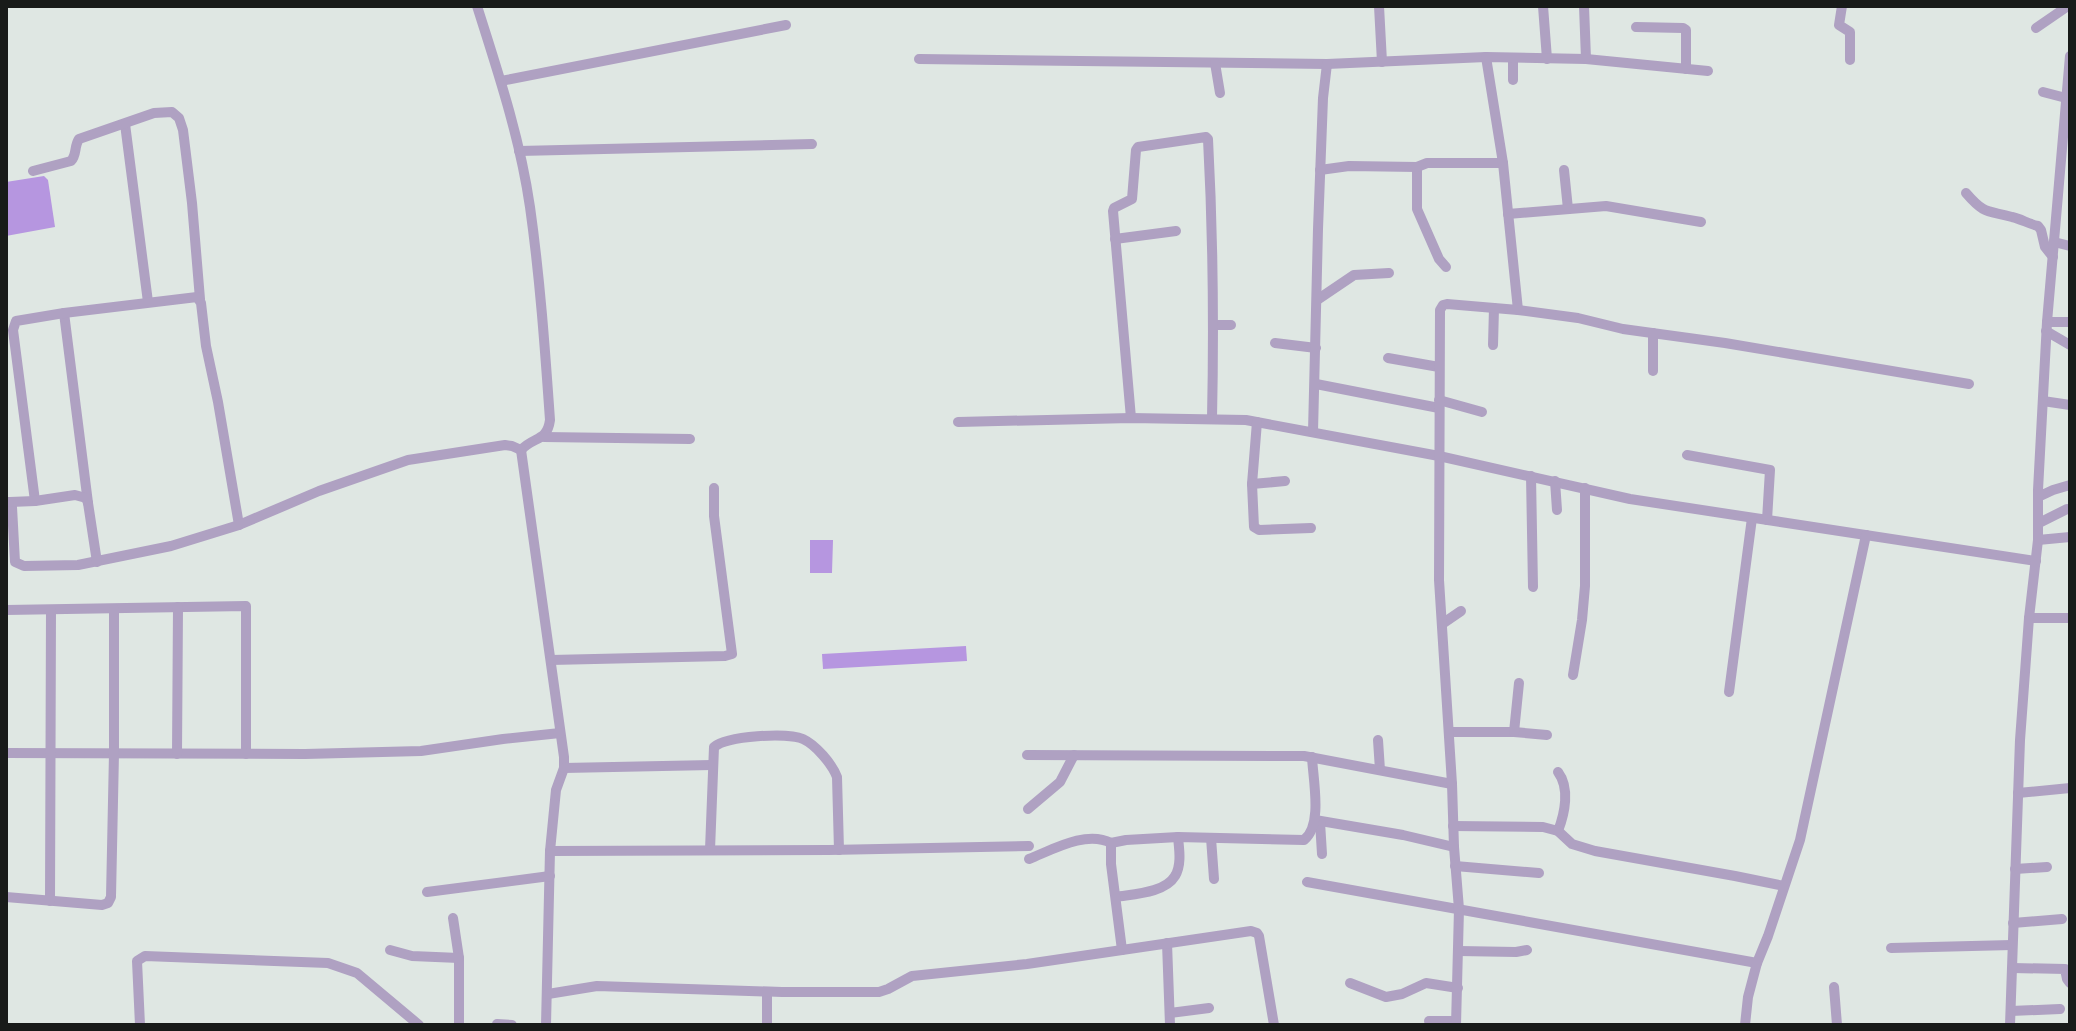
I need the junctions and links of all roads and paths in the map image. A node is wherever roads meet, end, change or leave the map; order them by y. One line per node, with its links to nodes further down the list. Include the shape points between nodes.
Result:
1 (477, 6): 23 (street)
2 (1379, 6): 17 (street)
3 (1543, 6): 14 (street)
4 (1584, 6): 15 (street)
5 (1842, 6): 16 (street, via 1839,25 1851,33)
6 (2068, 6): 9 (street)
7 (786, 25): 23 (street)
8 (1636, 27): 20 (street, via 1686,30)
9 (2036, 28)
10 (2070, 56): 26 (street)
11 (1486, 57): 12 (street); 17 (street); 30 (street)
12 (1513, 58): 14 (street); 22 (street)
13 (919, 59): 18 (street)
14 (1547, 59): 15 (street)
15 (1586, 59): 20 (street)
16 (1850, 60)
17 (1382, 62): 19 (street)
18 (1215, 63): 19 (street); 25 (street)
19 (1327, 64): 32 (street)
20 (1686, 69): 21 (street)
21 (1708, 71)
22 (1513, 80)
23 (501, 81): 29 (street)
24 (2043, 92): 26 (street)
25 (1220, 93)
26 (2068, 99): 35 (street)
27 (125, 124): 34 (street, via 79,139 71,161); 49 (street, via 154,113 172,112 179,118); 51 (street)
28 (812, 144): 29 (street)
29 (519, 151): 78 (street, via 544,338 550,420)
30 (1503, 163): 31 (street); 38 (street)
31 (1417, 167): 32 (street); 40 (street)
32 (1320, 170): 50 (street)
33 (1564, 170): 37 (street)
34 (33, 171)
35 (2064, 190): 44 (street)
36 (1966, 193): 46 (street, via 1978,208 2038,226)
37 (1568, 209): 38 (street); 39 (street, via 1606,206)
38 (1508, 214): 53 (street)
39 (1701, 222)
40 (1422, 223): 43 (street); 47 (street)
41 (1176, 231): 42 (street)
42 (1115, 239): 56 (street, via 1113,211 1132,199 1138,147 1207,138); 73 (street)
43 (1420, 241)
44 (2054, 242): 45 (street); 46 (street)
45 (2070, 246)
46 (2053, 257): 58 (street)
47 (1446, 267)
48 (1389, 273): 50 (street, via 1354,275)
49 (200, 299): 51 (street); 99 (street)
50 (1317, 300): 63 (street)
51 (148, 302): 54 (street)
52 (1494, 308): 53 (street); 61 (street); 65 (street, via 1442,307)
53 (1518, 310): 59 (street)
54 (64, 313): 91 (street, via 13,325); 93 (street)
55 (2070, 322): 58 (street)
56 (1214, 325): 57 (street); 74 (street)
57 (1231, 325)
58 (2047, 326): 62 (street); 69 (street)
59 (1653, 333): 66 (street); 68 (street)
60 (1275, 343): 63 (street)
61 (1493, 345)
62 (2070, 345)
63 (1316, 348): 67 (street)
64 (1388, 358): 65 (street)
65 (1439, 367): 70 (street)
66 (1653, 371)
67 (1316, 384): 70 (street); 77 (street)
68 (1969, 384)
69 (2043, 401): 71 (street); 90 (street)
70 (1439, 404): 72 (street); 82 (street)
71 (2070, 405)
72 (1482, 412)
73 (1131, 418): 74 (street); 75 (street)
74 (1212, 419): 76 (street)
75 (958, 422)
76 (1257, 422): 77 (street); 86 (street)
77 (1313, 432): 82 (street)
78 (544, 437): 79 (street); 80 (street)
79 (690, 439)
80 (521, 450): 99 (street, via 505,445 408,460); 117 (street)
81 (1687, 455): 97 (street, via 1770,470)
82 (1439, 456): 83 (street); 116 (street)
83 (1531, 476): 85 (street); 108 (street)
84 (1285, 481): 86 (street)
85 (1555, 481): 89 (street); 95 (street)
86 (1252, 484): 100 (street, via 1254,527)
87 (2070, 485): 90 (street)
88 (714, 488): 117 (street, via 732,654)
89 (1585, 488): 96 (street); 118 (street, via 1585,586)
90 (2038, 497): 98 (street)
91 (35, 501): 92 (street); 93 (street, via 81,495)
92 (8, 502): 107 (street, via 19,565)
93 (88, 503): 104 (street)
94 (2067, 509): 98 (street)
95 (1557, 510)
96 (1752, 518): 97 (street); 120 (street)
97 (1767, 520): 101 (street)
98 (2039, 523): 103 (street)
99 (239, 525): 105 (street)
100 (1311, 528)
101 (1866, 535): 106 (street); 162 (street, via 1800,840)
102 (2070, 537): 103 (street)
103 (2038, 540): 106 (street)
104 (94, 541): 105 (street); 107 (street)
105 (122, 555): 107 (street)
106 (2036, 561): 114 (street)
107 (97, 562)
108 (1533, 587)
109 (178, 607): 110 (street); 129 (street); 130 (street, via 246,606)
110 (114, 609): 112 (street); 128 (street)
111 (6, 610): 112 (street)
112 (51, 610): 127 (street)
113 (1461, 611): 116 (street)
114 (2029, 618): 115 (street); 140 (street)
115 (2070, 618)
116 (1442, 624): 121 (street)
117 (551, 660): 123 (street)
118 (1573, 675)
119 (1519, 683): 122 (street)
120 (1729, 692)
121 (1449, 732): 122 (street); 138 (street)
122 (1514, 732): 124 (street)
123 (560, 733): 130 (street, via 421,751); 135 (street)
124 (1547, 735)
125 (1378, 740): 136 (street)
126 (6, 753): 127 (street)
127 (50, 753): 128 (street); 166 (street)
128 (114, 753): 129 (street); 166 (street, via 111,897 102,905)
129 (177, 754): 130 (street)
130 (246, 754)
131 (1027, 755): 132 (street)
132 (1074, 755): 133 (street); 141 (street, via 1060,782)
133 (1312, 757): 136 (street); 142 (street)
134 (712, 765): 135 (street); 150 (street); 151 (street, via 714,747 725,741 793,736 807,742 837,777)
135 (564, 768): 152 (street, via 556,790)
136 (1380, 770): 138 (street)
137 (1558, 772): 144 (street, via 1565,786)
138 (1452, 784): 143 (street)
139 (2070, 788): 140 (street)
140 (2018, 793): 157 (street)
141 (1028, 809)
142 (1318, 821): 146 (street, via 1304,840); 149 (street); 153 (street)
143 (1453, 826): 144 (street); 149 (street)
144 (1558, 831): 162 (street, via 1572,844 1595,851)
145 (1178, 837): 146 (street); 147 (street); 165 (street, via 1175,876 1157,888)
146 (1211, 838): 160 (street)
147 (1111, 843): 154 (street, via 1074,841); 165 (street)
148 (1029, 846): 151 (street)
149 (1454, 847): 155 (street)
150 (710, 850): 151 (street); 152 (street)
151 (839, 850)
152 (550, 851): 159 (street)
153 (1322, 854)
154 (1029, 859)
155 (1455, 866): 158 (street); 167 (street)
156 (2047, 867): 157 (street)
157 (2015, 869): 170 (street)
158 (1539, 873)
159 (550, 876): 163 (street); 186 (street)
160 (1214, 879)
161 (1307, 882): 167 (street)
162 (1784, 886): 179 (street)
163 (427, 892)
164 (6, 897): 166 (street)
165 (1116, 897): 175 (street)
166 (50, 901)
167 (1459, 909): 177 (street); 179 (street)
168 (453, 918): 178 (street)
169 (2062, 919): 170 (street)
170 (2013, 923): 172 (street)
171 (1167, 943): 175 (street); 190 (street); 200 (street, via 1257,933)
172 (2012, 945): 173 (street); 180 (street)
173 (1891, 948)
174 (390, 950): 178 (street)
175 (1122, 950): 185 (street, via 912,976 879,992)
176 (1527, 950): 177 (street)
177 (1459, 951): 184 (street)
178 (459, 958): 196 (street)
179 (1757, 963): 201 (street)
180 (2013, 968): 182 (street, via 2065,969); 189 (street)
181 (1350, 983): 184 (street, via 1386,997 1426,983)
182 (2070, 983)
183 (1834, 987): 202 (street)
184 (1458, 988): 192 (street)
185 (767, 992): 186 (street, via 597,986); 199 (street)
186 (548, 994): 198 (street)
187 (1209, 1008): 190 (street)
188 (2060, 1009): 189 (street)
189 (2011, 1011): 203 (street)
190 (1170, 1019)
191 (1429, 1021): 192 (street)
192 (1456, 1023)
193 (497, 1024): 197 (street)
194 (140, 1025): 195 (street, via 137,961 145,956 344,967)
195 (419, 1025)
196 (459, 1025)
197 (512, 1025)
198 (546, 1025)
199 (767, 1025)
200 (1274, 1025)
201 (1745, 1025)
202 (1837, 1025)
203 (2010, 1025)

